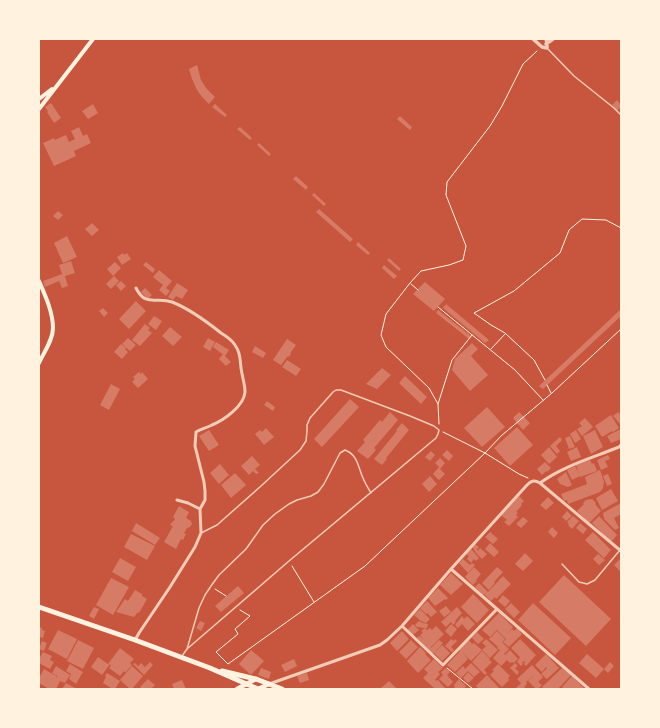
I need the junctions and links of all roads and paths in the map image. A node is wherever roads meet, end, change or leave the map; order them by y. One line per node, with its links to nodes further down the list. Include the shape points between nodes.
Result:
1 (92, 39): 8 (main road)
2 (533, 39): 5 (street)
3 (553, 39): 4 (street)
4 (547, 41): 5 (street); 6 (street)
5 (542, 47): 6 (street)
6 (546, 48): 11 (lane, via 574,76)
7 (538, 50): 14 (path, via 523,64 490,126 447,182 446,195 466,246 463,260 421,271)
8 (55, 86): 9 (main road); 10 (main road)
9 (39, 99)
10 (39, 109)
11 (621, 115)
12 (621, 228): 19 (path, via 606,220 582,219 569,230 560,253 514,291 474,313)
13 (39, 281): 22 (main road, via 50,309 53,329)
14 (410, 284): 16 (path); 27 (path, via 386,314 381,335 386,347 429,388)
15 (136, 288): 35 (street, via 143,299 164,300 189,310 234,343 239,352 245,393 243,400 228,416 196,432 195,446 205,491)
16 (418, 290)
17 (438, 307): 20 (path)
18 (621, 329): 25 (path)
19 (505, 333): 21 (path); 23 (path, via 534,360)
20 (472, 335): 21 (path); 27 (path, via 452,360)
21 (490, 350): 26 (path, via 515,370)
22 (39, 363)
23 (545, 380)
24 (547, 385): 25 (path)
25 (552, 394): 26 (path)
26 (544, 400): 30 (path)
27 (438, 404): 28 (path)
28 (439, 430): 30 (path); 33 (lane, via 436,438); 36 (lane, via 410,416 336,390 310,418 306,425 306,441 300,450 217,525)
29 (621, 445): 32 (street, via 559,471)
30 (485, 453): 31 (path); 43 (path, via 365,566)
31 (534, 481): 32 (street); 40 (street, via 527,485)
32 (540, 483): 37 (street)
33 (371, 493): 38 (lane); 41 (lane, via 355,458 345,450 340,453 318,492 289,504 275,514)
34 (177, 500): 35 (street)
35 (200, 509): 36 (street)
36 (201, 533): 48 (street, via 195,548)
37 (620, 551): 39 (lane, via 595,580 587,584 579,582)
38 (289, 561): 43 (path); 49 (lane)
39 (562, 564)
40 (451, 569): 45 (street); 47 (street)
41 (211, 586): 42 (path); 49 (lane, via 198,608)
42 (226, 596)
43 (314, 603): 46 (path, via 228,664 216,652 238,634 235,629 250,616)
44 (39, 607): 48 (highway)
45 (497, 609): 51 (street); 60 (street)
46 (239, 610)
47 (402, 626): 51 (street); 55 (street, via 380,645)
48 (136, 640): 50 (highway)
49 (187, 649): 50 (lane)
50 (181, 657): 52 (highway)
51 (443, 665): 59 (path)
52 (210, 668): 53 (highway); 54 (highway)
53 (256, 679): 54 (main road); 55 (highway)
54 (247, 684): 56 (main road); 57 (highway)
55 (269, 684): 57 (main road); 58 (highway)
56 (237, 689)
57 (258, 689)
58 (282, 689)
59 (473, 689)
60 (589, 689)

